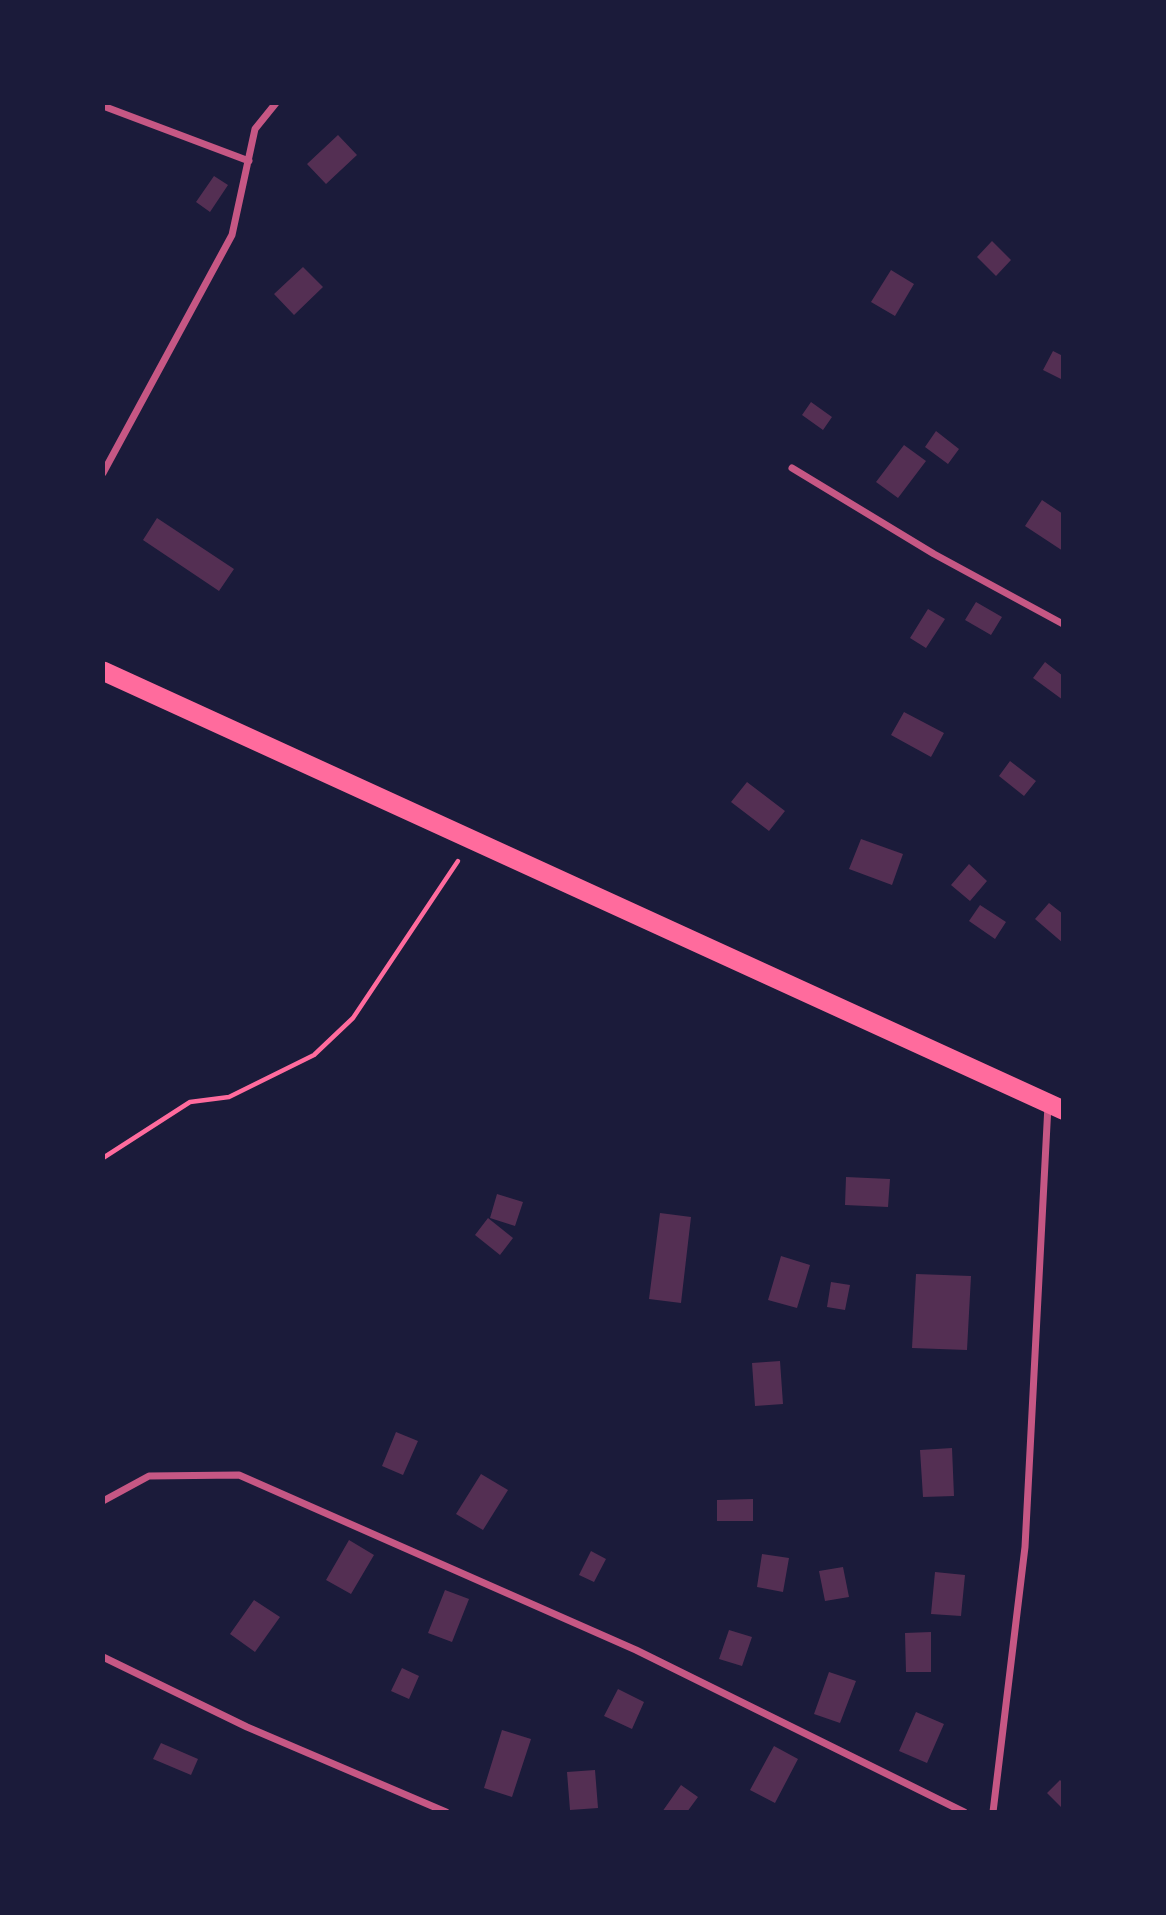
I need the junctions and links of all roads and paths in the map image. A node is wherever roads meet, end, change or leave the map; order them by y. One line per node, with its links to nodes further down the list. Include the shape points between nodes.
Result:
1 (276, 103): 3 (street, via 255,129)
2 (103, 106): 3 (street)
3 (249, 161): 5 (street, via 232,235)
4 (792, 468): 6 (street, via 933,554)
5 (103, 473)
6 (1063, 624)
7 (103, 671): 8 (highway)
8 (472, 840): 9 (highway); 10 (path, via 352,1018 314,1055 229,1097 190,1102)
9 (1055, 1107): 15 (street, via 1026,1547)
10 (103, 1158)
11 (103, 1502): 14 (street, via 149,1476 239,1475 636,1650)
12 (103, 1657): 13 (street, via 247,1727)
13 (446, 1812)
14 (964, 1812)
15 (993, 1812)

